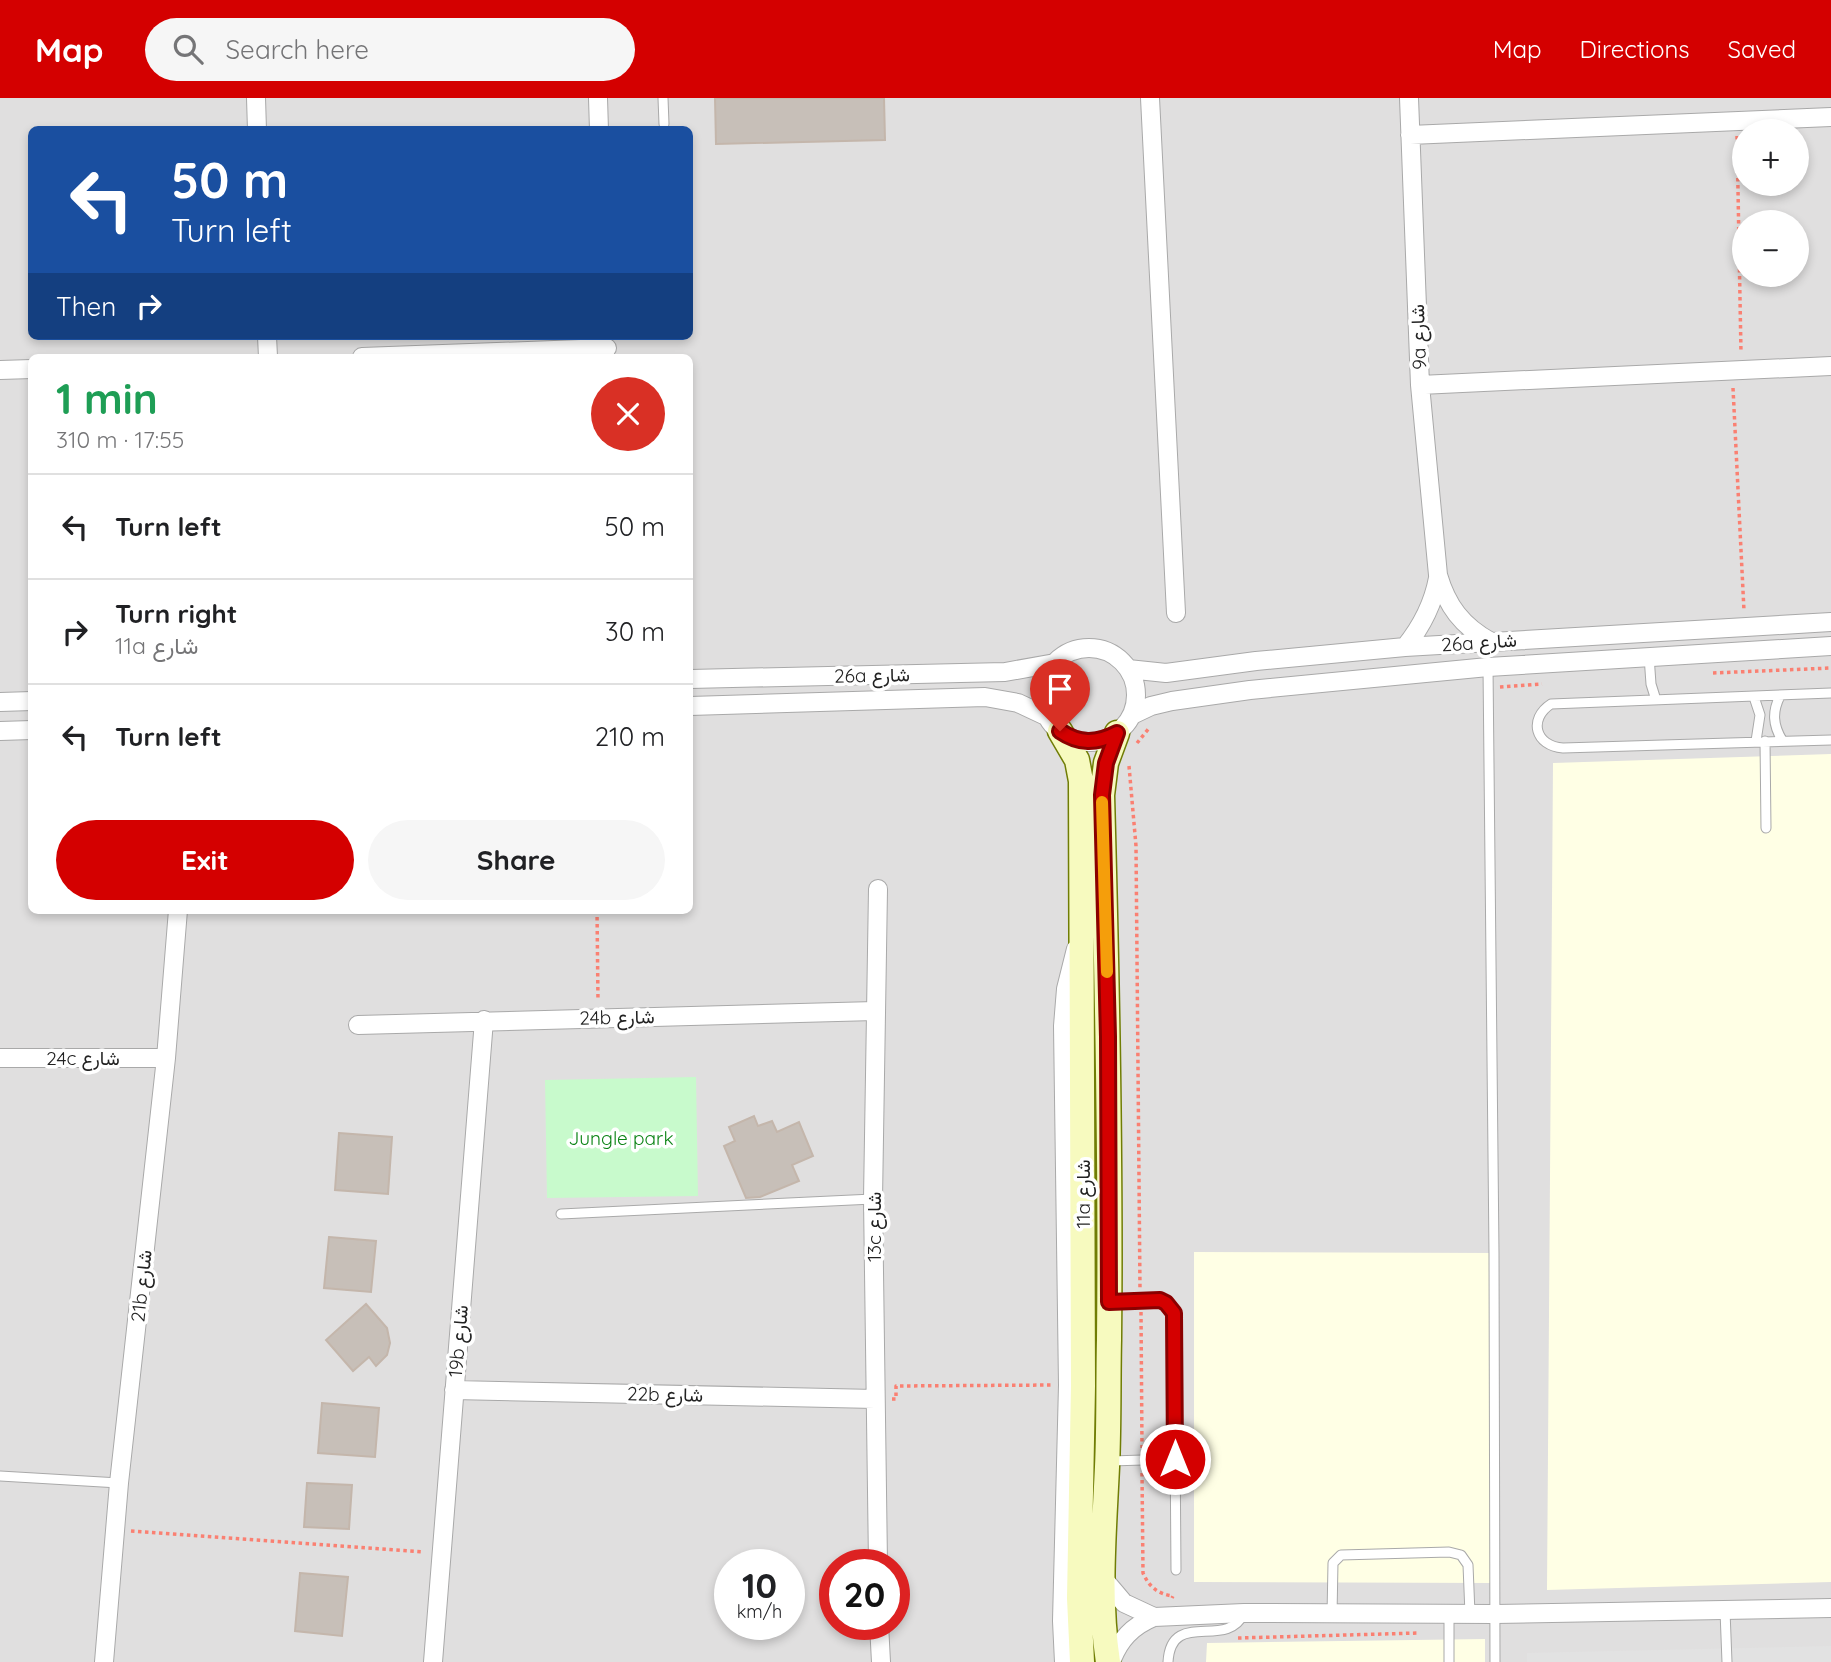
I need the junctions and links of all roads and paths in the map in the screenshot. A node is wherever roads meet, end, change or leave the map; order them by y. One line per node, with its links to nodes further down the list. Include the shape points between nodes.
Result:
1 (256, 98): 8 (street)
2 (598, 98): 9 (street)
3 (663, 98): 7 (lane)
4 (1150, 98): 18 (street)
5 (1409, 98): 10 (street, 9a شارع)
6 (1831, 117): 10 (street)
7 (664, 124)
8 (257, 126)
9 (599, 126)
10 (1410, 135): 16 (street, 9a شارع)
11 (607, 347): 12 (street)
12 (436, 354)
13 (1831, 366): 16 (street)
14 (28, 369): 15 (street)
15 (0, 370)
16 (1420, 385): 17 (street, 9a شارع)
17 (1438, 575): 20 (street, 9a شارع, via 1451,608 1469,628); 22 (street, 9a شارع, via 1431,606)
18 (1176, 613)
19 (1831, 622): 20 (street, 26a شارع)
20 (1491, 642): 22 (street, 26a شارع)
21 (1831, 646): 23 (street, 26a شارع)
22 (1405, 647): 27 (street, 26a شارع, via 1166,673)
23 (1649, 656): 25 (street, 26a شارع); 31 (lane)
24 (1055, 663): 27 (street, via 1075,650 1099,649); 29 (street, 26a شارع, via 1005,672); 42 (street, via 1044,683 1044,706)
25 (1488, 667): 32 (lane); 45 (street, 26a شارع, via 1172,701 1151,706)
26 (1831, 668): 28 (path)
27 (1128, 669): 45 (street, via 1136,691)
28 (1706, 673)
29 (693, 679)
30 (1543, 684): 32 (path)
31 (1651, 684): 36 (lane); 38 (lane)
32 (1489, 687): 85 (lane)
33 (1831, 694): 34 (lane)
34 (1780, 696): 35 (lane); 46 (lane, via 1774,723)
35 (1754, 697): 36 (lane); 48 (lane)
36 (1656, 700): 38 (lane)
37 (28, 701): 39 (street)
38 (1645, 701): 48 (lane, via 1551,704 1538,717 1539,736 1545,743 1563,748)
39 (0, 702)
40 (693, 706): 42 (street, 26a شارع, via 985,697 1018,703)
41 (1156, 723): 45 (path, via 1142,735)
42 (1054, 724): 45 (street, via 1070,738 1082,741); 54 (street, 11a شارع, via 1077,760 1081,781)
43 (28, 730): 44 (street)
44 (0, 731)
45 (1127, 733): 64 (street, 11a شارع, via 1106,763 1102,795)
46 (1782, 740): 47 (lane); 48 (lane)
47 (1831, 740)
48 (1761, 741): 50 (lane)
49 (1130, 760): 63 (path, via 1136,846)
50 (1766, 828)
51 (878, 889): 55 (street, 13c شارع)
52 (178, 914): 60 (street, 21b شارع)
53 (597, 914): 56 (path)
54 (1080, 936): 65 (street, via 1069,971 1063,1026); 95 (street, 11a شارع, via 1083,1386 1079,1598)
55 (875, 1011): 56 (street, 24b شارع); 61 (street, 13c شارع)
56 (598, 1017): 57 (street, 24b شارع)
57 (484, 1020): 58 (street, 24b شارع); 66 (street, 19b شارع)
58 (358, 1024)
59 (0, 1058): 60 (street, 24c شارع)
60 (166, 1058): 74 (street, 21b شارع)
61 (873, 1199): 62 (lane); 67 (street, 13c شارع)
62 (561, 1214)
63 (1141, 1300): 64 (lane); 68 (path); 70 (lane, via 1166,1303 1174,1313)
64 (1109, 1302): 69 (street, 11a شارع)
65 (1068, 1385): 67 (path, via 896,1386 896,1399); 94 (street)
66 (454, 1390): 67 (street, 22b شارع); 77 (street, 19b شارع)
67 (875, 1399): 76 (street, 13c شارع)
68 (1142, 1404): 69 (path); 71 (path)
69 (1108, 1405): 72 (street, 11a شارع)
70 (1175, 1459): 71 (lane); 78 (lane)
71 (1142, 1460): 72 (lane); 87 (path, via 1142,1565 1151,1587 1173,1596)
72 (1107, 1462): 79 (street, 11a شارع)
73 (0, 1476): 74 (lane)
74 (119, 1483): 75 (street, 21b شارع)
75 (115, 1530): 77 (path); 91 (street, 21b شارع)
76 (878, 1549)
77 (442, 1553): 92 (street, 19b شارع)
78 (1176, 1570)
79 (1102, 1577): 87 (street, via 1124,1603); 96 (street, 11a شارع)
80 (1831, 1608): 81 (street)
81 (1725, 1611): 85 (street); 100 (lane)
82 (1244, 1613): 86 (street); 87 (street); 97 (lane, via 1230,1628 1176,1637)
83 (1449, 1614): 84 (street); 86 (street); 88 (lane)
84 (1470, 1614): 85 (street); 86 (lane, via 1468,1565 1461,1555 1449,1552 1341,1555 1334,1563)
85 (1495, 1614): 99 (lane)
86 (1332, 1615)
87 (1159, 1617): 96 (street, via 1128,1633)
88 (1449, 1633): 89 (path); 98 (lane)
89 (1235, 1638)
90 (880, 1640): 93 (street)
91 (104, 1662)
92 (433, 1662)
93 (881, 1662)
94 (1065, 1662)
95 (1083, 1662)
96 (1109, 1662)
97 (1168, 1662)
98 (1449, 1662)
99 (1495, 1662)
100 (1727, 1662)

